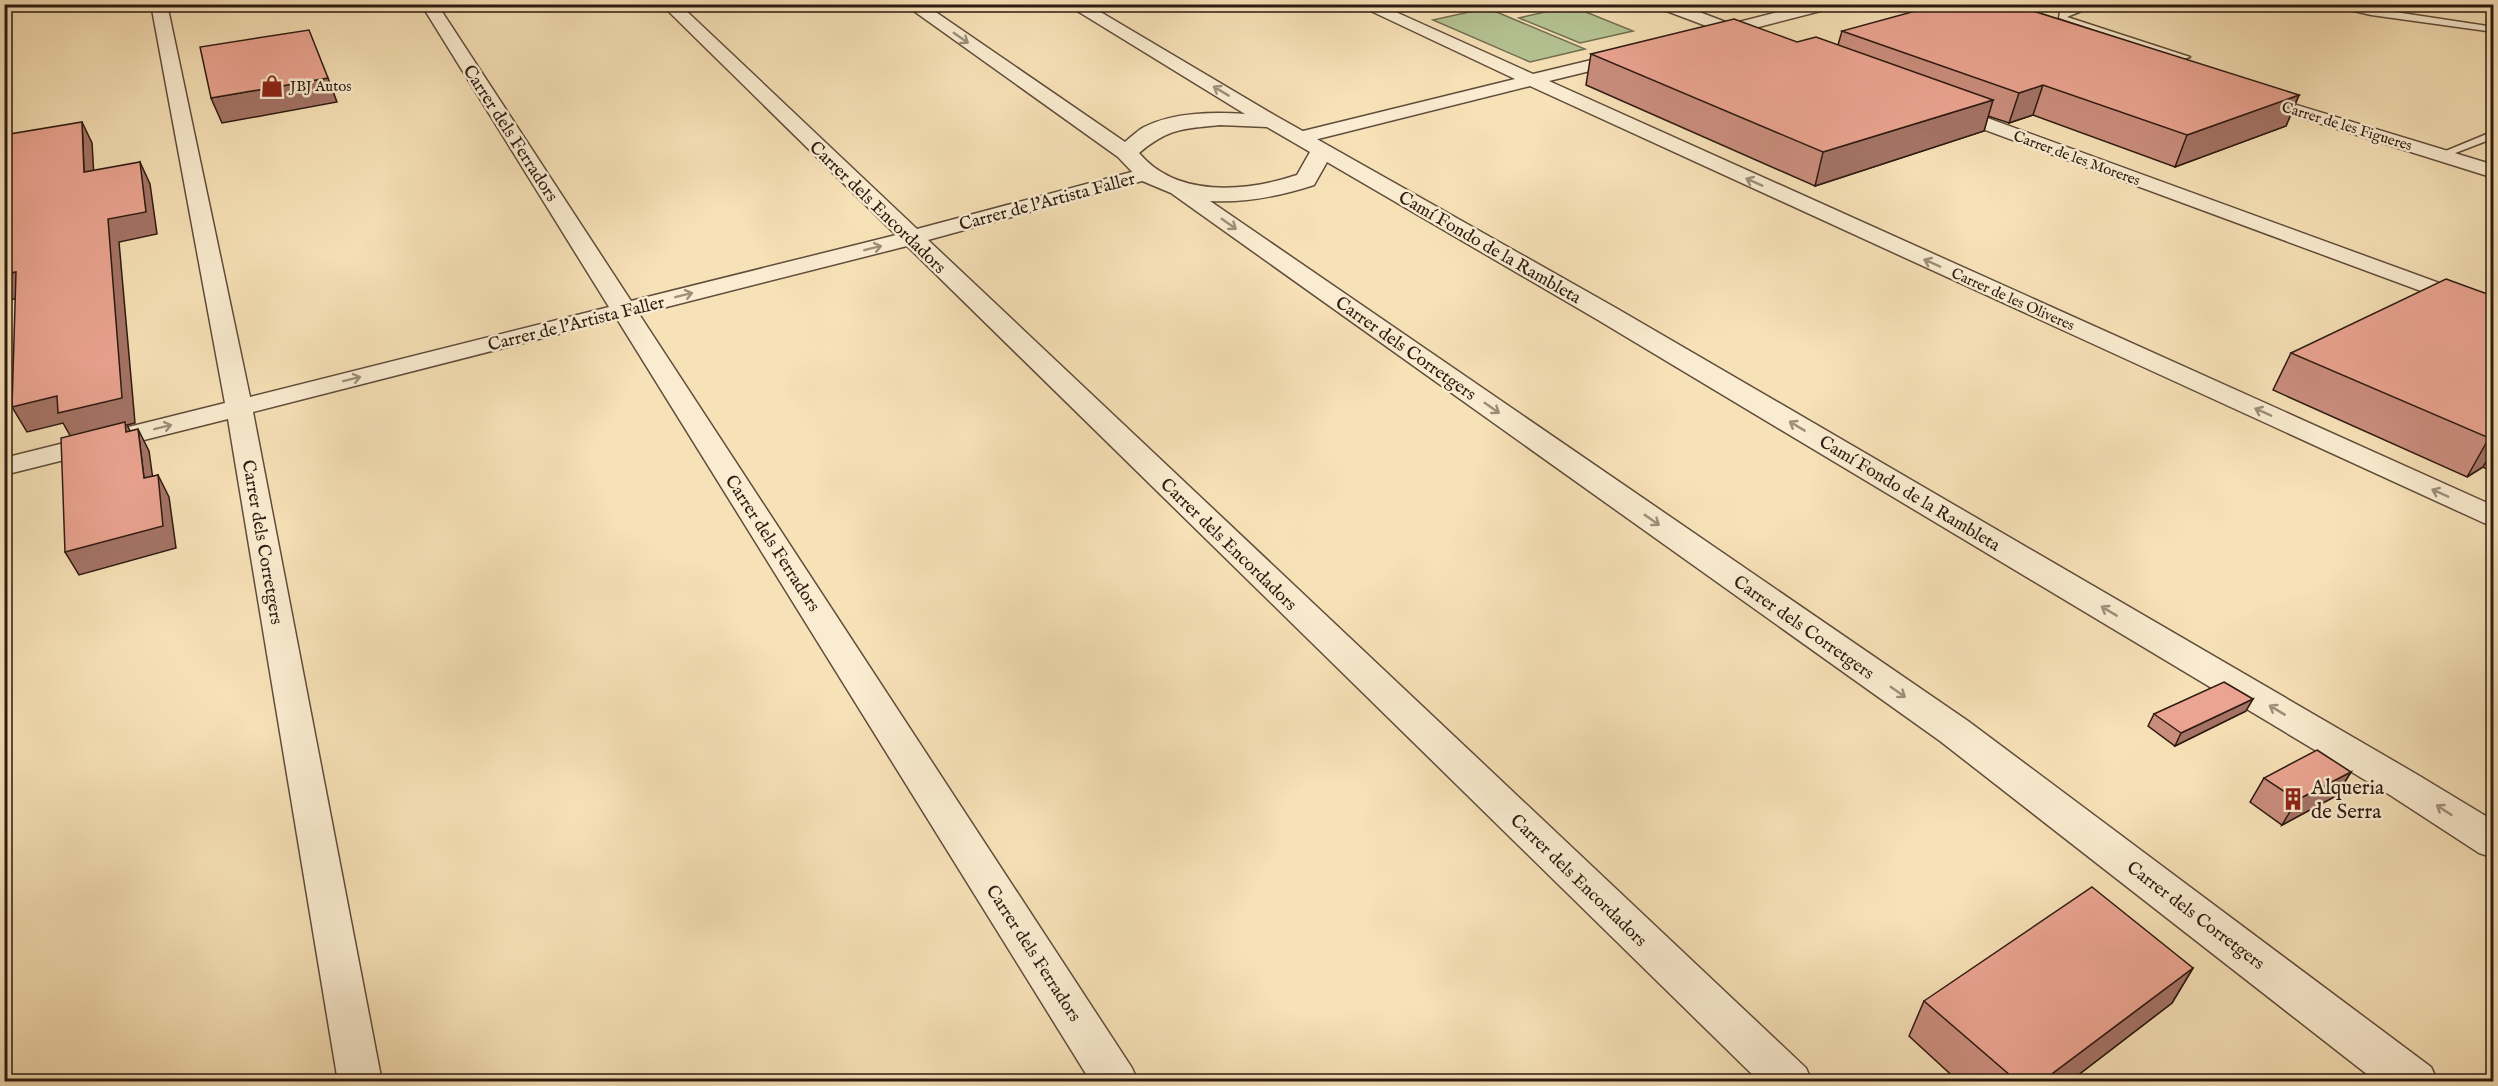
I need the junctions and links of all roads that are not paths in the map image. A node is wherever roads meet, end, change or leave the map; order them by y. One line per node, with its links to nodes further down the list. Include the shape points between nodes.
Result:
1 (159, 4): 32 (street, Carrer dels Corretgers)
2 (429, 4): 30 (street, Carrer dels Ferradors)
3 (669, 4): 29 (street, Carrer dels Encordadors)
4 (912, 4): 24 (street, one-way to 24)
5 (1074, 4): 21 (street, one-way to 5)
6 (1364, 4): 18 (street, Carrer de les Oliveres)
7 (1662, 4): 11 (street)
8 (1830, 4): 11 (street)
9 (2094, 4): 17 (lane, via 2063,14 2063,18)
10 (2328, 4): 12 (lane)
11 (1730, 30): 13 (street); 14 (street)
12 (2493, 30)
13 (1697, 39)
14 (1775, 46)
15 (1642, 53): 18 (street)
16 (2139, 61): 17 (street)
17 (2185, 66)
18 (1532, 81): 23 (street); 34 (street, Carrer de les Oliveres, one-way to 18)
19 (2240, 92): 25 (street, Carrer de les Figueres)
20 (1932, 104): 31 (street, Carrer de les Moreres)
21 (1271, 121): 23 (street, Camí Fondo de la Rambleta); 24 (street, via 1220,119 1180,123 1151,132)
22 (2493, 134): 25 (lane)
23 (1312, 144): 28 (street, via 1306,180 1279,190 1247,195); 35 (street, Camí Fondo de la Rambleta, one-way to 23, via 2384,772)
24 (1126, 152): 27 (street)
25 (2441, 155): 26 (street, Carrer de les Figueres)
26 (2493, 172)
27 (1146, 174): 28 (street); 29 (street, Carrer de l'Artista Faller)
28 (1181, 191): 39 (street, Carrer dels Corretgers, one-way to 39, via 1954,731)
29 (910, 238): 30 (street, Carrer de l'Artista Faller, one-way to 29); 38 (street, Carrer dels Encordadors)
30 (624, 310): 32 (street, Carrer de l'Artista Faller, one-way to 30); 37 (street, Carrer dels Ferradors)
31 (2493, 311)
32 (239, 408): 33 (street, Carrer de l'Artista Faller, one-way to 32); 36 (street, Carrer dels Corretgers)
33 (4, 467)
34 (2493, 517)
35 (2493, 842)
36 (360, 1082)
37 (1116, 1082)
38 (1790, 1082)
39 (2414, 1082)

